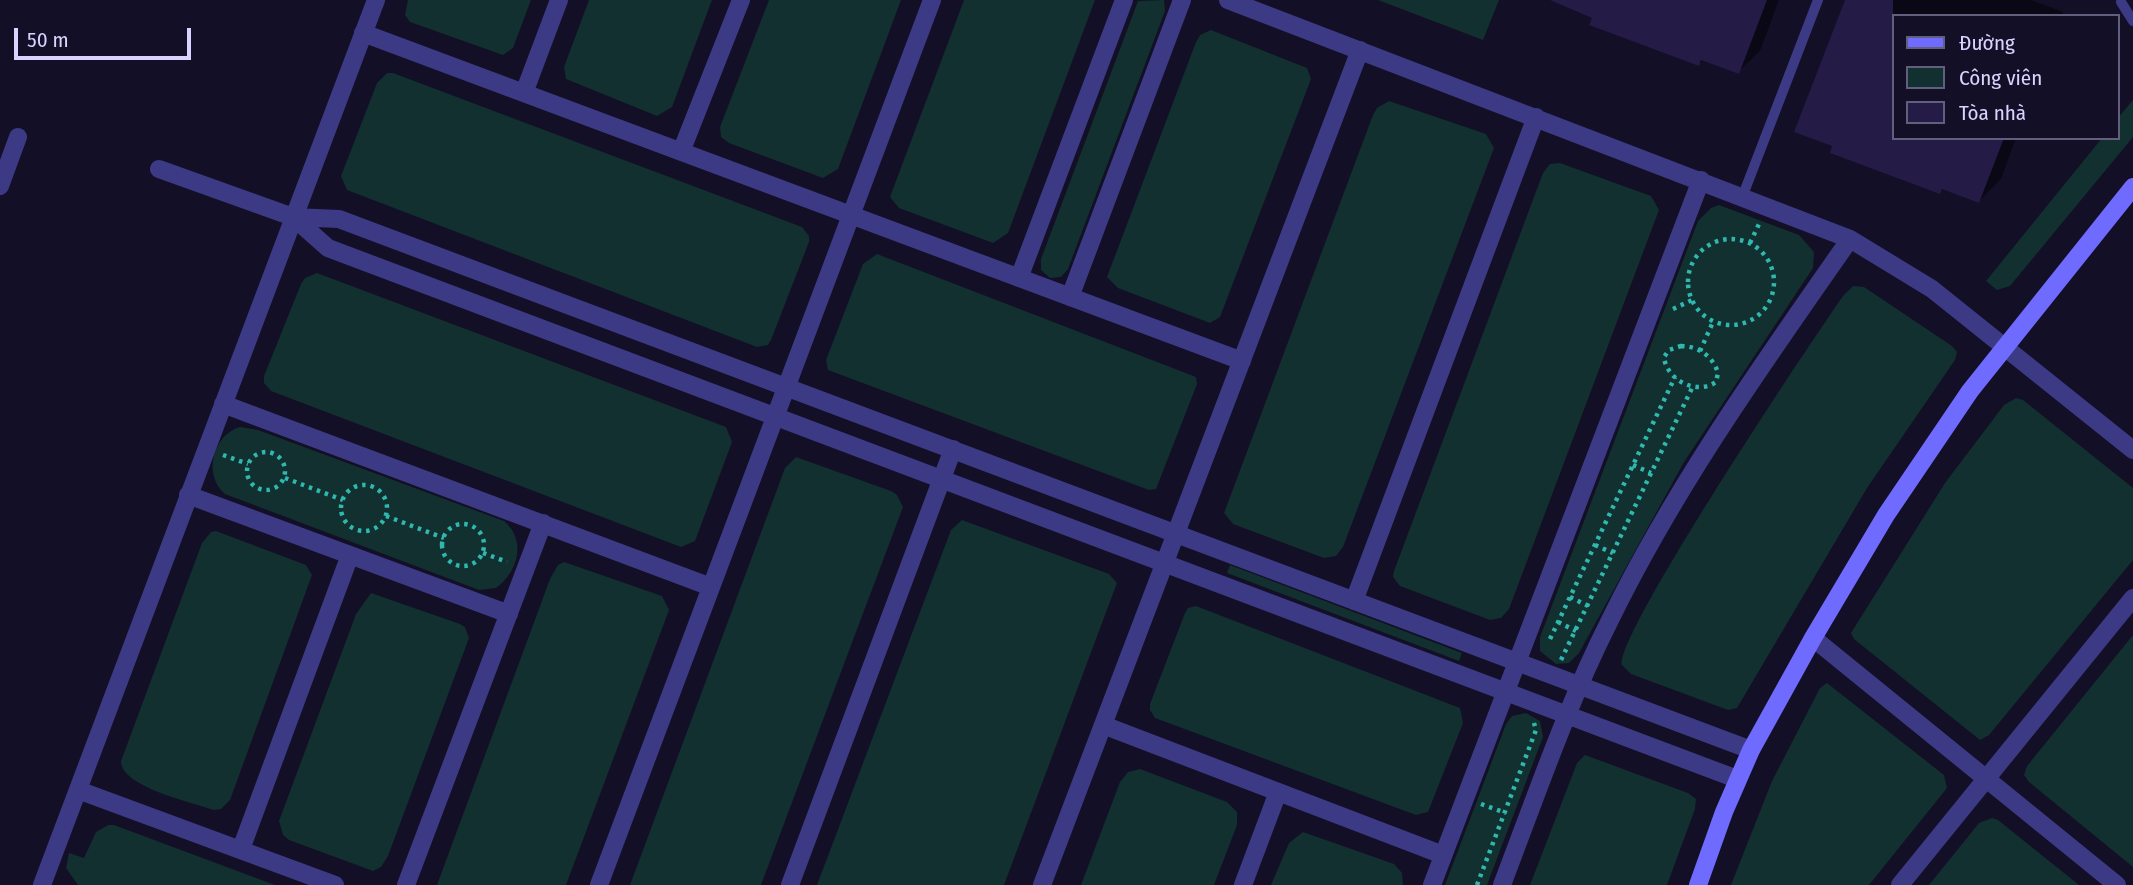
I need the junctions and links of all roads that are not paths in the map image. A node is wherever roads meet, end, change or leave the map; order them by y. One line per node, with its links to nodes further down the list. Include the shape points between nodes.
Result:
1 (376, 0): 12 (street)
2 (559, 0): 14 (street)
3 (741, 0): 17 (street)
4 (932, 0): 23 (street)
5 (1124, 0): 26 (street)
6 (1182, 0): 27 (street)
7 (1228, 0): 13 (street)
8 (1818, 0): 22 (lane)
9 (2119, 1): 10 (lane); 11 (lane)
10 (2133, 6)
11 (2133, 21)
12 (363, 33): 14 (street); 24 (street)
13 (1360, 50): 15 (street); 29 (street)
14 (524, 93): 17 (street)
15 (1536, 117): 19 (street); 43 (street)
16 (18, 137): 20 (street)
17 (681, 152): 23 (street)
18 (159, 169): 24 (street)
19 (1701, 180): 22 (street); 46 (street)
20 (0, 186)
21 (2133, 187): 28 (street)
22 (1743, 195): 25 (street)
23 (851, 215): 26 (street); 30 (street)
24 (293, 217): 30 (street, via 339,219); 31 (street); 32 (street, via 328,248)
25 (1850, 239): 28 (street, via 1932,289); 47 (street, via 1681,492)
26 (1019, 278): 27 (street)
27 (1070, 297): 29 (street)
28 (2005, 345): 34 (street); 45 (street, via 1928,449)
29 (1242, 361): 38 (street)
30 (786, 387): 32 (street); 33 (street)
31 (223, 404): 36 (street); 37 (street)
32 (776, 416): 35 (street); 41 (street)
33 (953, 449): 35 (street); 38 (street)
34 (2133, 450)
35 (942, 480): 40 (street); 62 (street)
36 (188, 495): 39 (street); 54 (street)
37 (543, 523): 41 (street); 44 (street)
38 (1176, 534): 40 (street); 43 (street)
39 (350, 555): 44 (street); 56 (street)
40 (1164, 563): 48 (street); 50 (street)
41 (711, 587): 61 (street)
42 (2133, 598): 53 (street)
43 (1354, 601): 46 (street)
44 (509, 614): 60 (street)
45 (1813, 638): 51 (street); 53 (street)
46 (1517, 662): 47 (street); 48 (street)
47 (1579, 685): 49 (street); 51 (street)
48 (1506, 692): 49 (street); 57 (street)
49 (1567, 715): 52 (street); 66 (street)
50 (1103, 725): 55 (street); 63 (street)
51 (1751, 750): 52 (street)
52 (1737, 779): 67 (street)
53 (1987, 779): 68 (street); 69 (street)
54 (78, 790): 56 (street); 58 (street)
55 (1278, 792): 57 (street); 64 (street)
56 (241, 849): 59 (street)
57 (1443, 855): 65 (street)
58 (43, 885)
59 (335, 885)
60 (406, 885)
61 (599, 885)
62 (790, 885)
63 (1042, 885)
64 (1243, 885)
65 (1432, 885)
66 (1502, 885)
67 (1698, 885)
68 (1900, 885)
69 (2117, 885)

